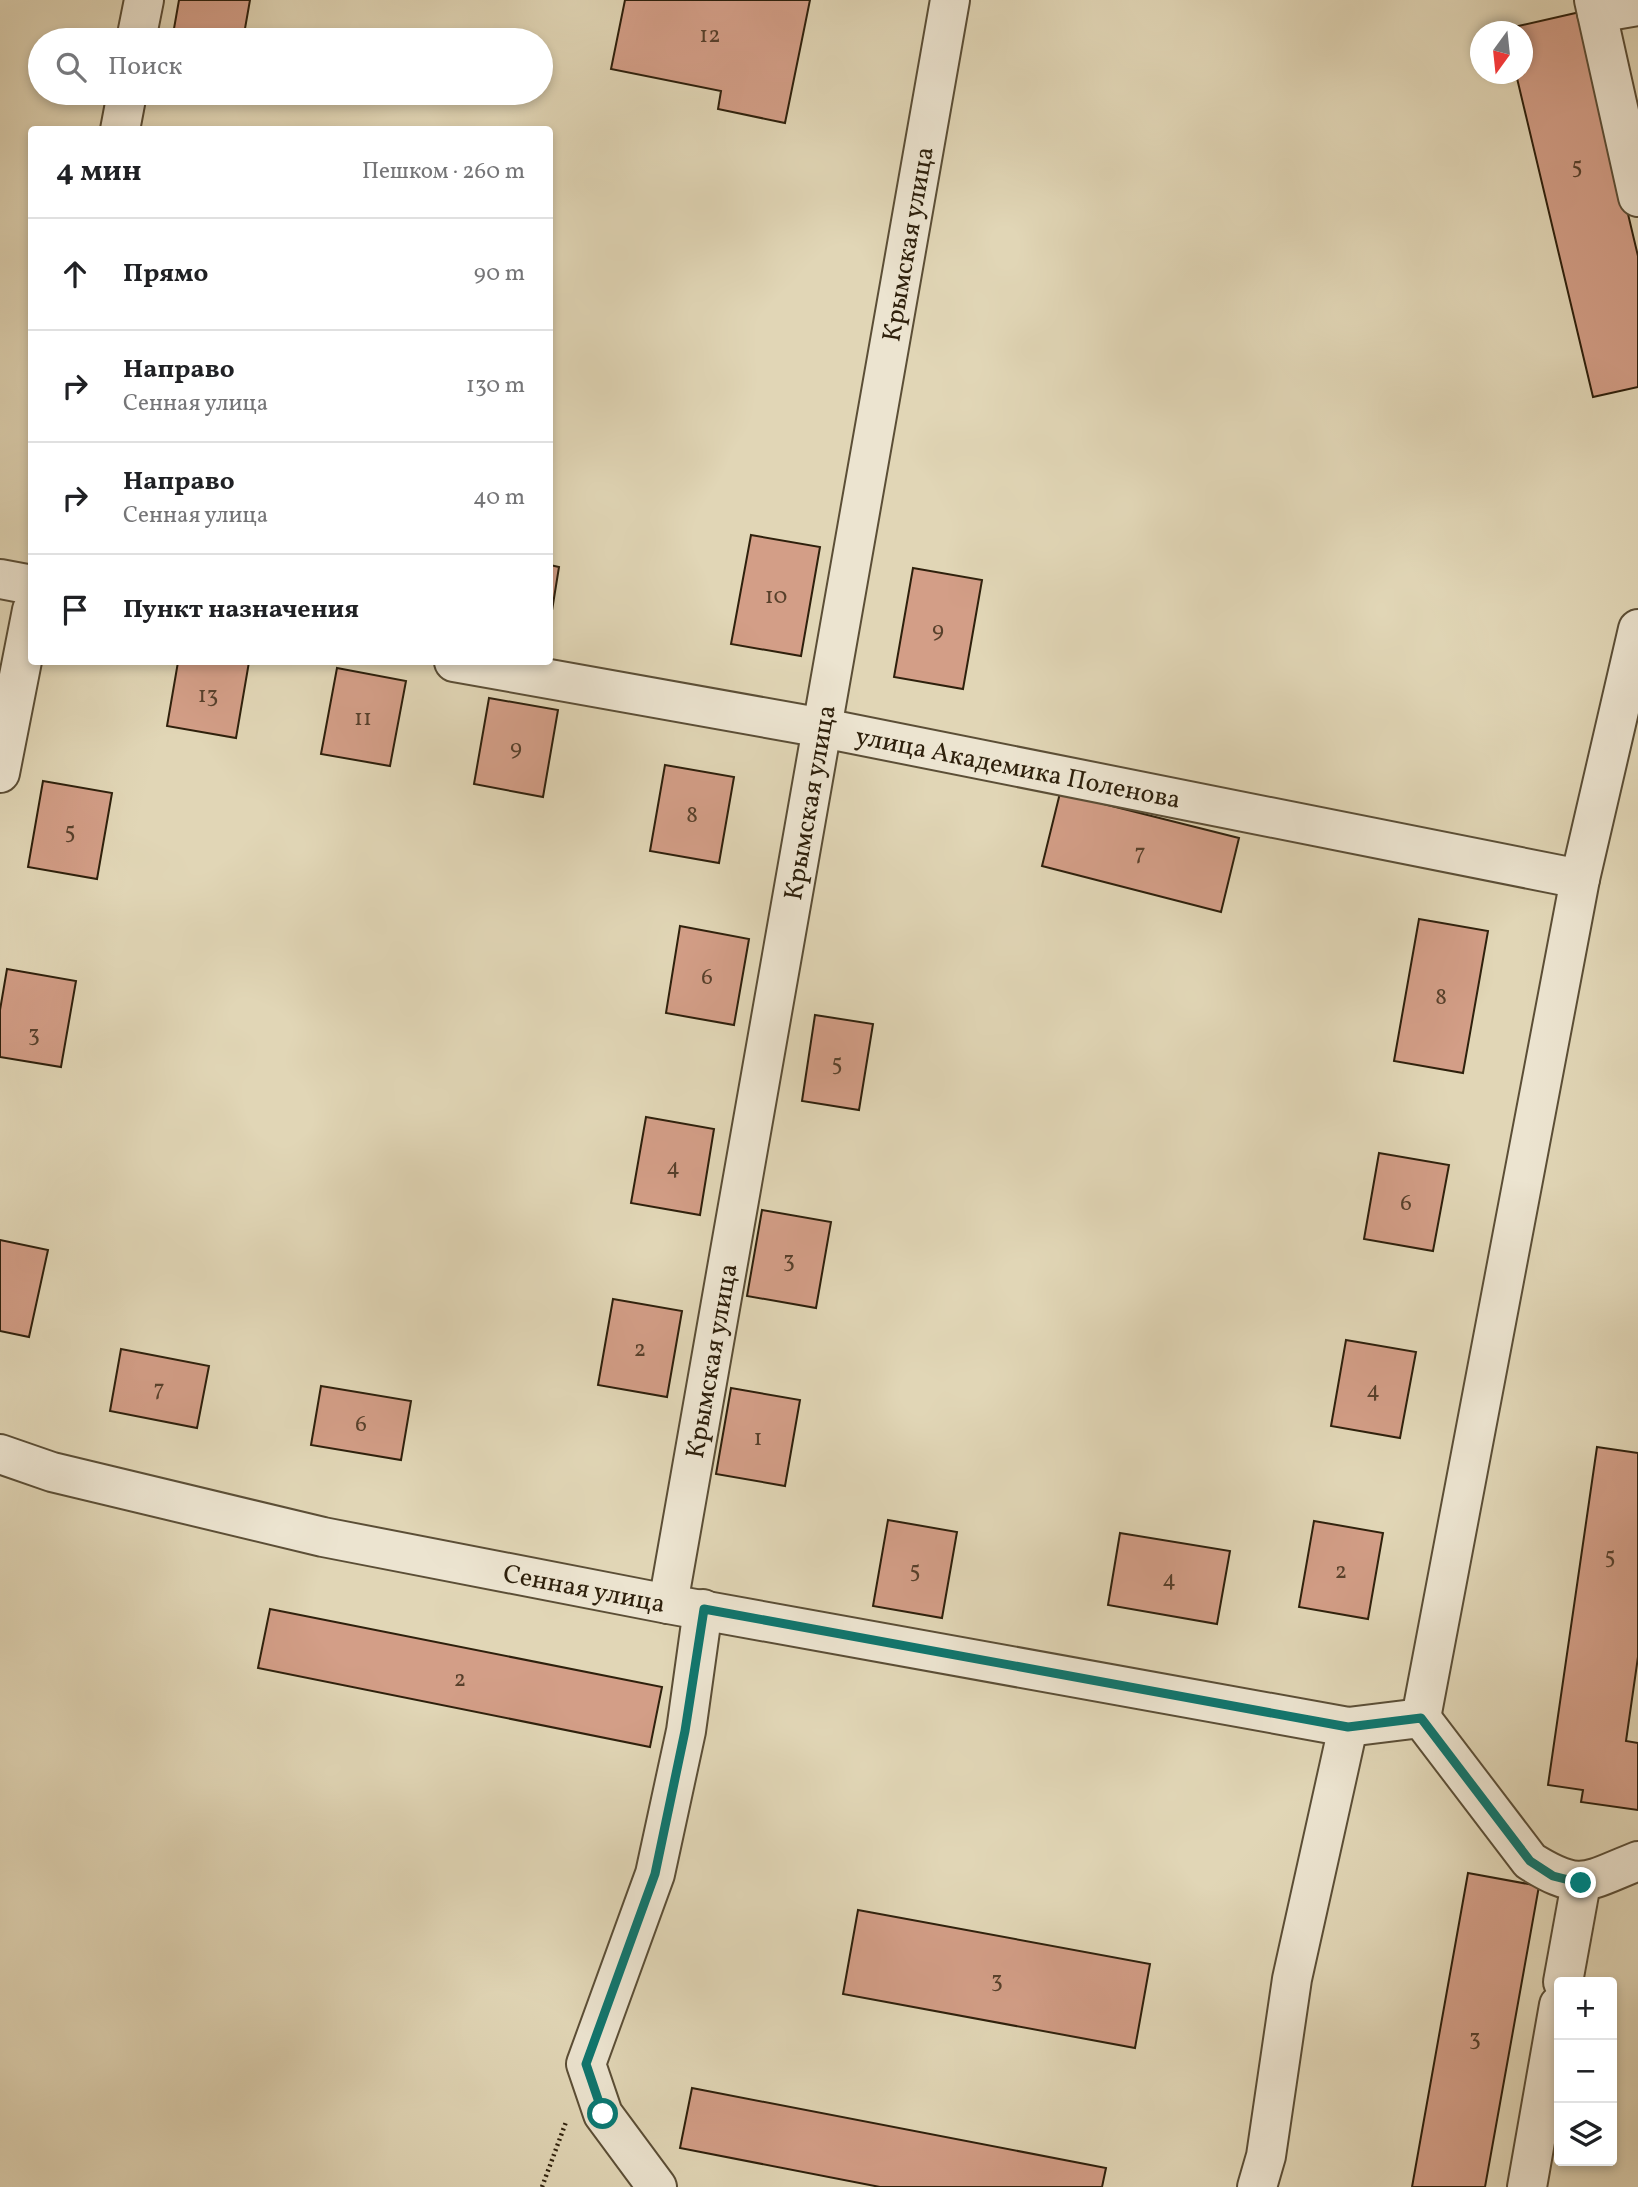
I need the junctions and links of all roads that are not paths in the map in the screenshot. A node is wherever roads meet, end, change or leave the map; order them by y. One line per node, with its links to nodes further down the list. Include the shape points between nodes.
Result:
1 (144, 0): 5 (street)
2 (950, 0): 14 (street, Крымская улица)
3 (1595, 6): 4 (street); 8 (street)
4 (1638, 6)
5 (138, 28)
6 (125, 105): 7 (street)
7 (121, 126)
8 (1638, 197)
9 (0, 579): 10 (street)
10 (28, 584)
11 (1638, 629): 16 (street)
12 (28, 630): 15 (street)
13 (471, 665): 14 (street, улица Академика Поленова)
14 (823, 728): 16 (street, улица Академика Поленова); 18 (street, Крымская улица)
15 (0, 773)
16 (1580, 879): 19 (street)
17 (0, 1454): 18 (street, Сенная улица, via 52,1472 323,1536)
18 (686, 1607): 20 (street, Сенная улица); 25 (street, Крымская улица, via 685,1731 655,1874 586,2064 603,2114)
19 (1421, 1718): 20 (street, Сенная улица); 22 (street, via 1530,1861 1553,1876)
20 (1348, 1727): 26 (street, via 1292,1979 1266,2157)
21 (1638, 1861): 22 (street)
22 (1581, 1883): 23 (street)
23 (1564, 1977)
24 (1554, 2033): 27 (street)
25 (657, 2187)
26 (1257, 2187)
27 (1527, 2187)

